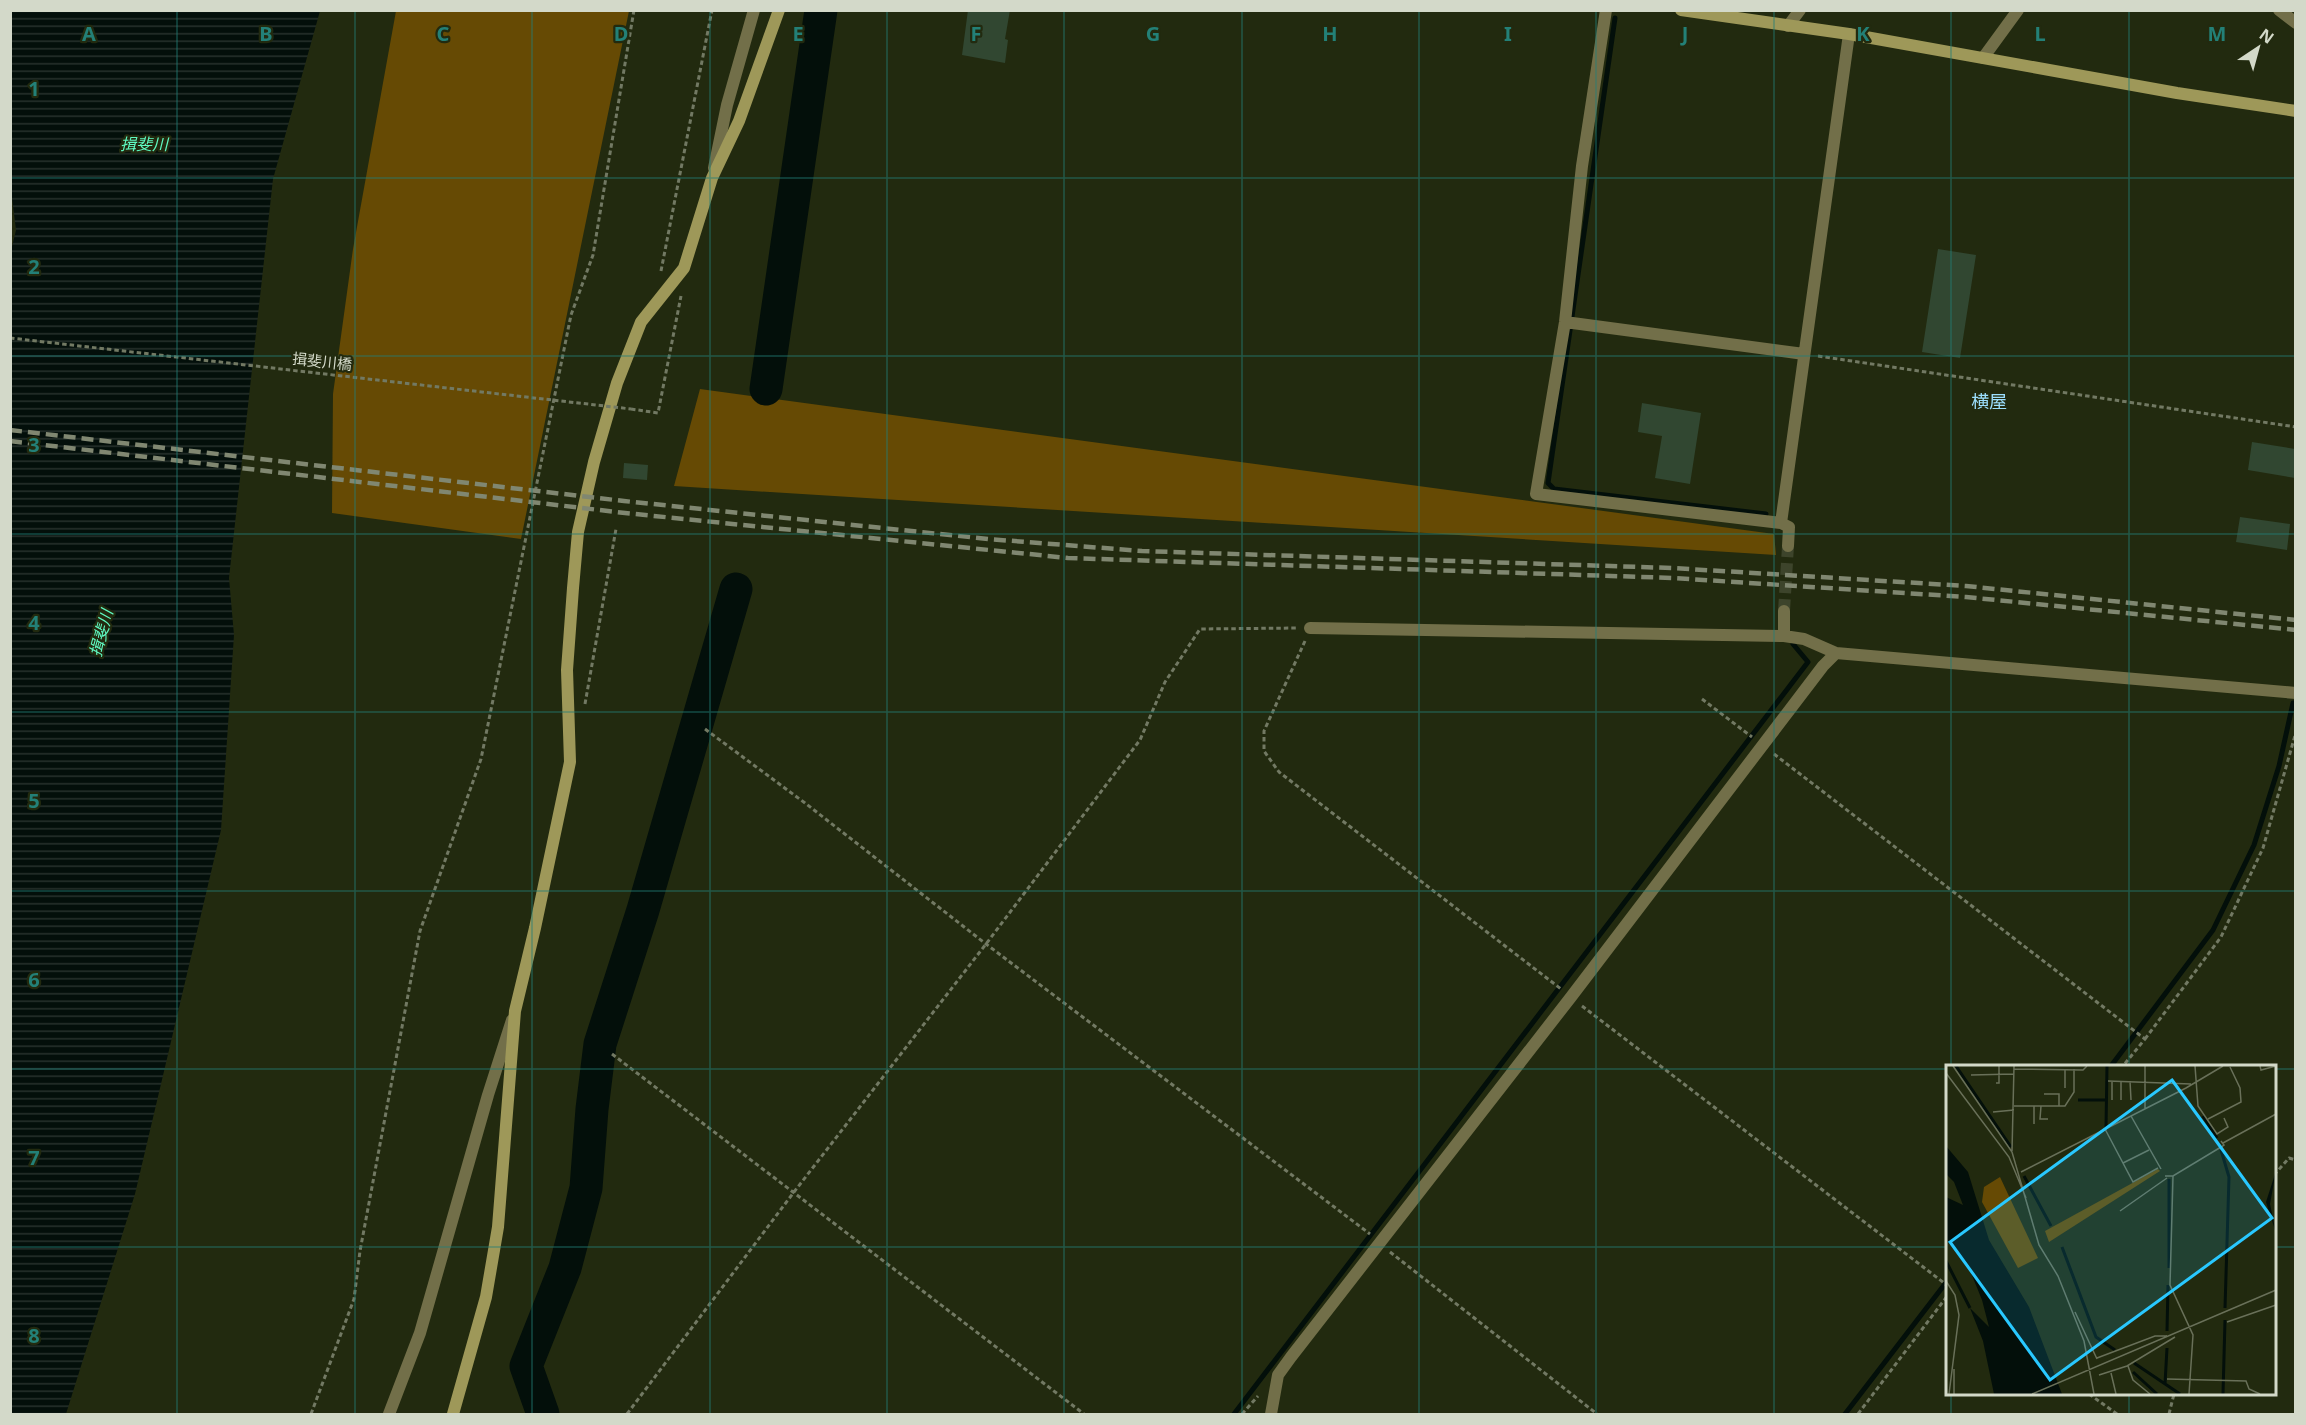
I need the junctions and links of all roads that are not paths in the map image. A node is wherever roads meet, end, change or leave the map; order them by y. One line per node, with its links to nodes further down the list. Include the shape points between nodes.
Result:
1 (754, 10): 13 (street, via 727,105)
2 (779, 10): 13 (street, via 739,121)
3 (1606, 10): 14 (street, via 1582,166)
4 (1681, 10): 9 (street)
5 (1800, 10): 9 (street)
6 (2019, 10): 11 (street)
7 (2279, 10): 8 (street)
8 (2295, 23)
9 (1788, 26): 10 (street)
10 (1849, 34): 11 (street); 15 (street)
11 (1983, 58): 12 (street)
12 (2295, 111)
13 (712, 178): 23 (street, via 684,268 641,322 617,383 594,462 578,532 567,670 570,762)
14 (1565, 322): 15 (street); 16 (street, via 1536,494)
15 (1804, 354): 16 (street)
16 (1781, 523): 17 (street, via 1789,527)
17 (1788, 546)
18 (1784, 611): 20 (street)
19 (1310, 628): 20 (street)
20 (1784, 636): 21 (street, via 1804,639)
21 (1836, 653): 22 (street); 26 (street, via 1278,1375)
22 (2295, 693)
23 (515, 1011): 24 (street, via 420,1333); 25 (street, via 498,1227 486,1297)
24 (389, 1414)
25 (453, 1414)
26 (1270, 1414)

